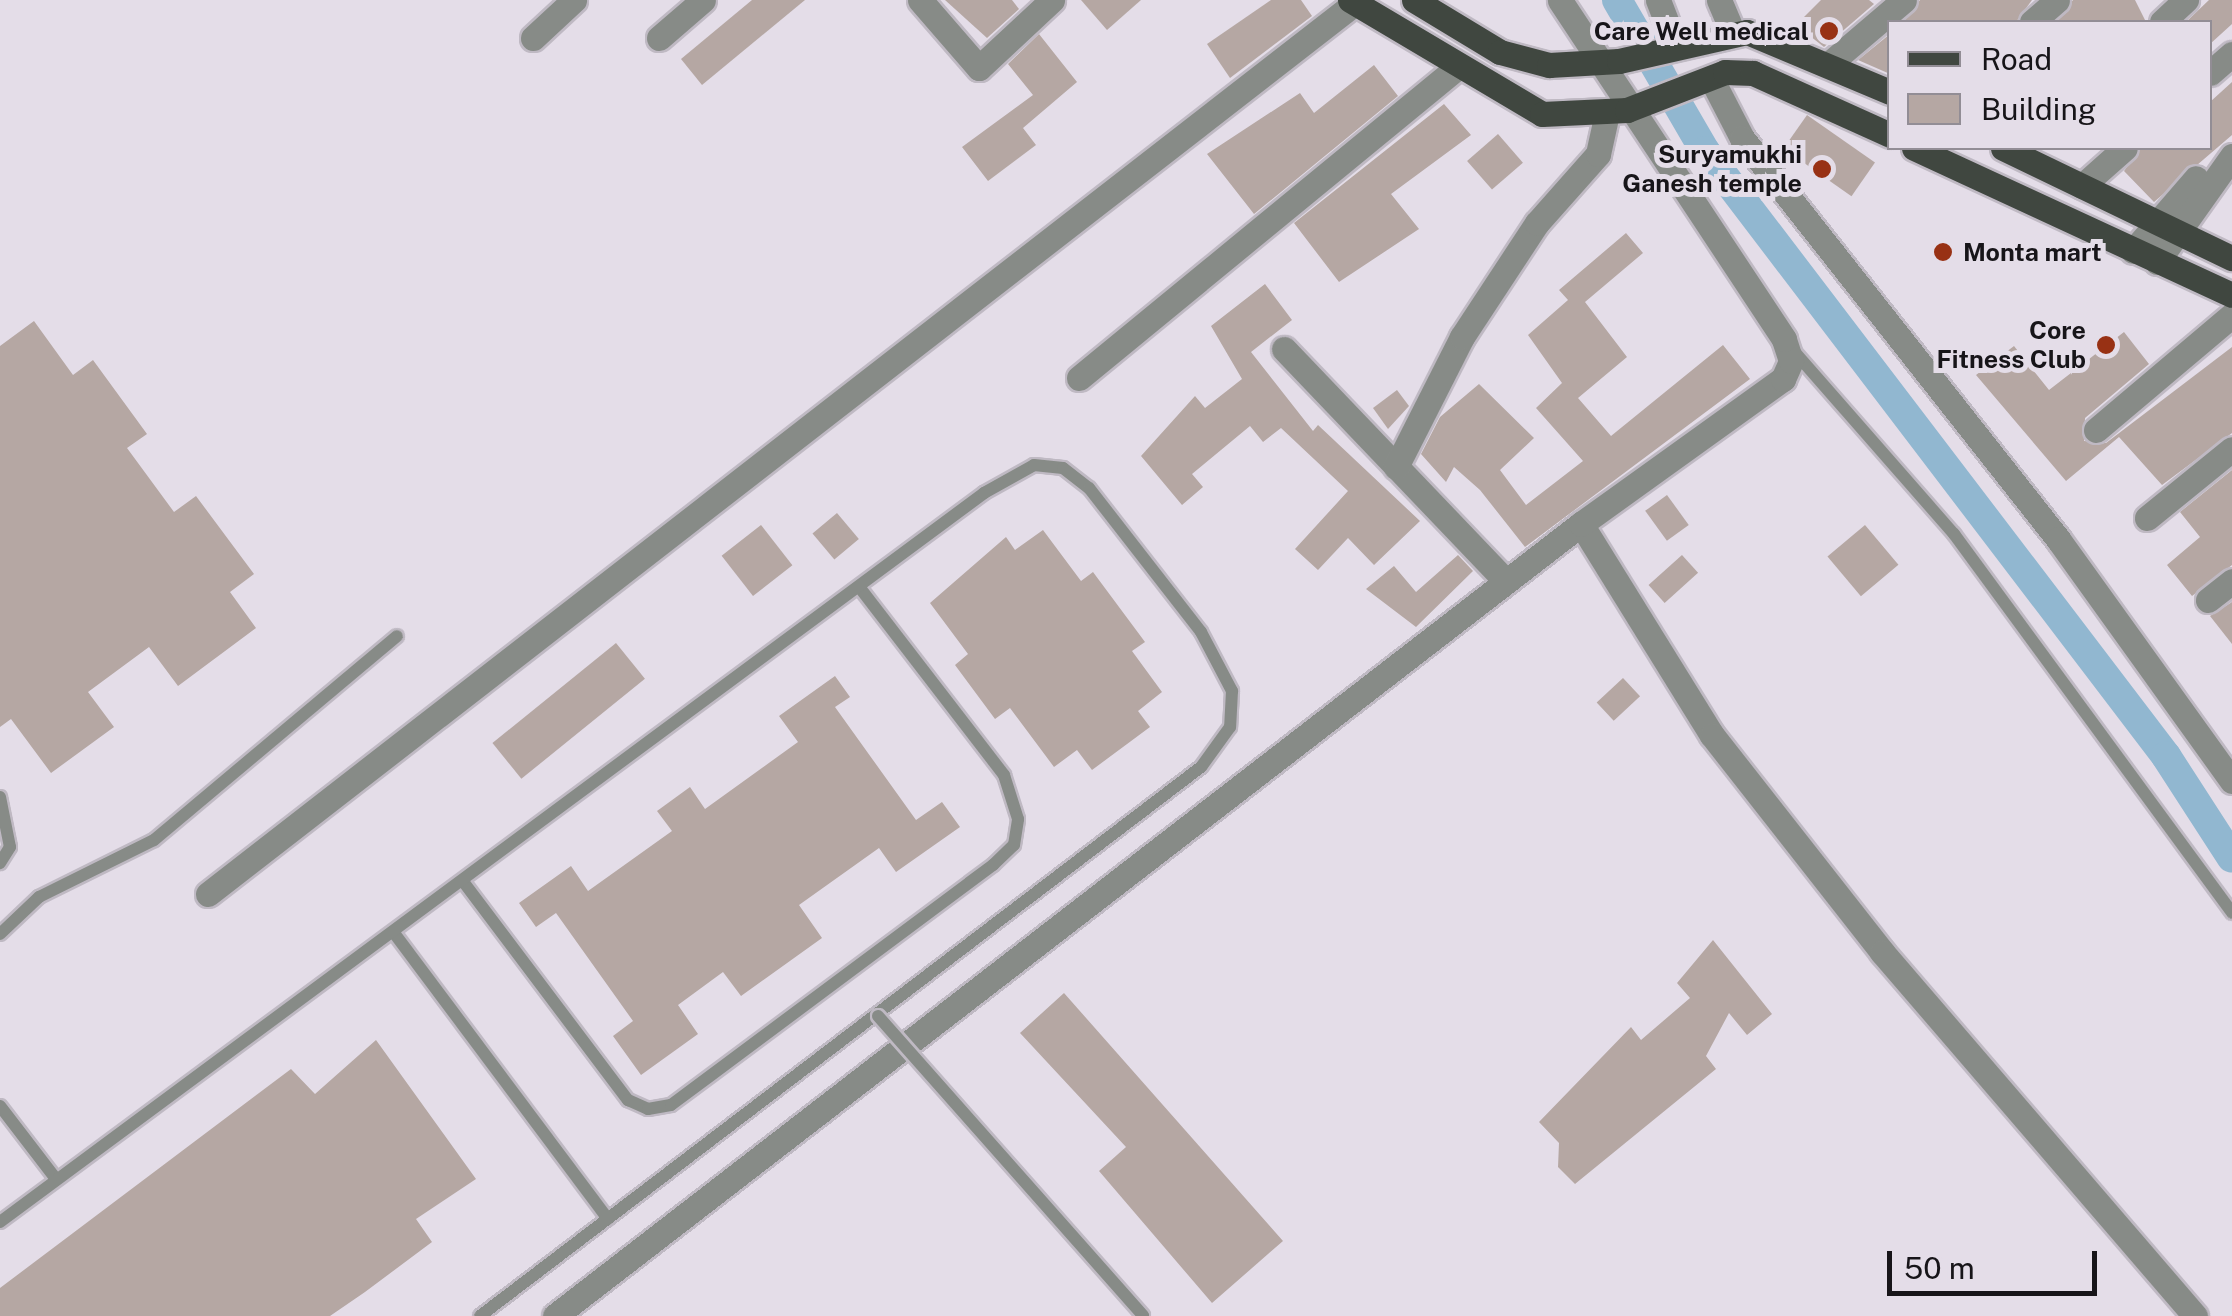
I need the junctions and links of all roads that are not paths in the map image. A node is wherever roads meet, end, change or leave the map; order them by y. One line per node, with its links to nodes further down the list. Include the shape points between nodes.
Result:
1 (574, 0): 16 (street)
2 (703, 0): 17 (street)
3 (920, 0): 4 (street, via 979,68)
4 (1052, 0)
5 (1414, 0): 20 (main road, via 1500,52 1548,66)
6 (1560, 0): 20 (street)
7 (1658, 0): 18 (street)
8 (1720, 0): 15 (street)
9 (1904, 0): 21 (street)
10 (2057, 0): 13 (street)
11 (2186, 0): 14 (street)
12 (1355, 1): 22 (main road); 55 (street, via 775,445)
13 (2034, 20)
14 (2164, 20)
15 (1733, 33): 18 (main road); 21 (main road)
16 (533, 38)
17 (659, 38)
18 (1675, 44): 20 (main road)
19 (2232, 54): 23 (street)
20 (1606, 61): 26 (street)
21 (1830, 63): 25 (main road)
22 (1457, 68): 26 (main road, via 1542,114); 40 (street)
23 (2212, 72)
24 (1700, 82): 26 (main road); 27 (main road, via 1753,73); 51 (street, via 2058,540)
25 (1887, 91)
26 (1626, 110): 38 (street); 43 (street, via 1598,154 1537,223 1462,337)
27 (1887, 134)
28 (1918, 150): 34 (main road)
29 (2016, 150): 32 (main road)
30 (2123, 150): 32 (street)
31 (2228, 160): 33 (street, via 2214,162)
32 (2082, 186): 33 (main road)
33 (2166, 228): 34 (street); 35 (main road)
34 (2145, 256): 36 (main road)
35 (2232, 258)
36 (2232, 295)
37 (2232, 314): 41 (street)
38 (1784, 339): 45 (street, via 1791,360 1772,390); 56 (lane, via 1954,534)
39 (1284, 349): 43 (street)
40 (1079, 378)
41 (2096, 430)
42 (2232, 449): 44 (street)
43 (1396, 467): 46 (street)
44 (2147, 518)
45 (1581, 524): 46 (street); 67 (street, via 1712,735 1882,952)
46 (1506, 581): 65 (street)
47 (2232, 581): 49 (street)
48 (860, 588): 54 (lane); 54 (lane, via 1004,775 1018,819 1014,844 977,876 670,1105 648,1108 628,1100); 59 (lane, via 1011,474 1063,468 1089,488 1201,632 1232,691 1230,728 1200,767)
49 (2208, 600)
50 (397, 636): 58 (lane, via 154,840 38,897)
51 (2232, 782)
52 (0, 797): 53 (lane, via 10,846)
53 (0, 864)
54 (465, 884): 57 (lane)
55 (208, 894)
56 (2232, 913)
57 (394, 933): 61 (lane); 62 (lane)
58 (0, 934)
59 (878, 1016): 62 (lane); 66 (lane, bridge)
60 (0, 1106): 61 (lane)
61 (56, 1180): 63 (lane)
62 (608, 1219): 64 (lane)
63 (0, 1222)
64 (480, 1316)
65 (555, 1316)
66 (1142, 1316)
67 (2195, 1316)

